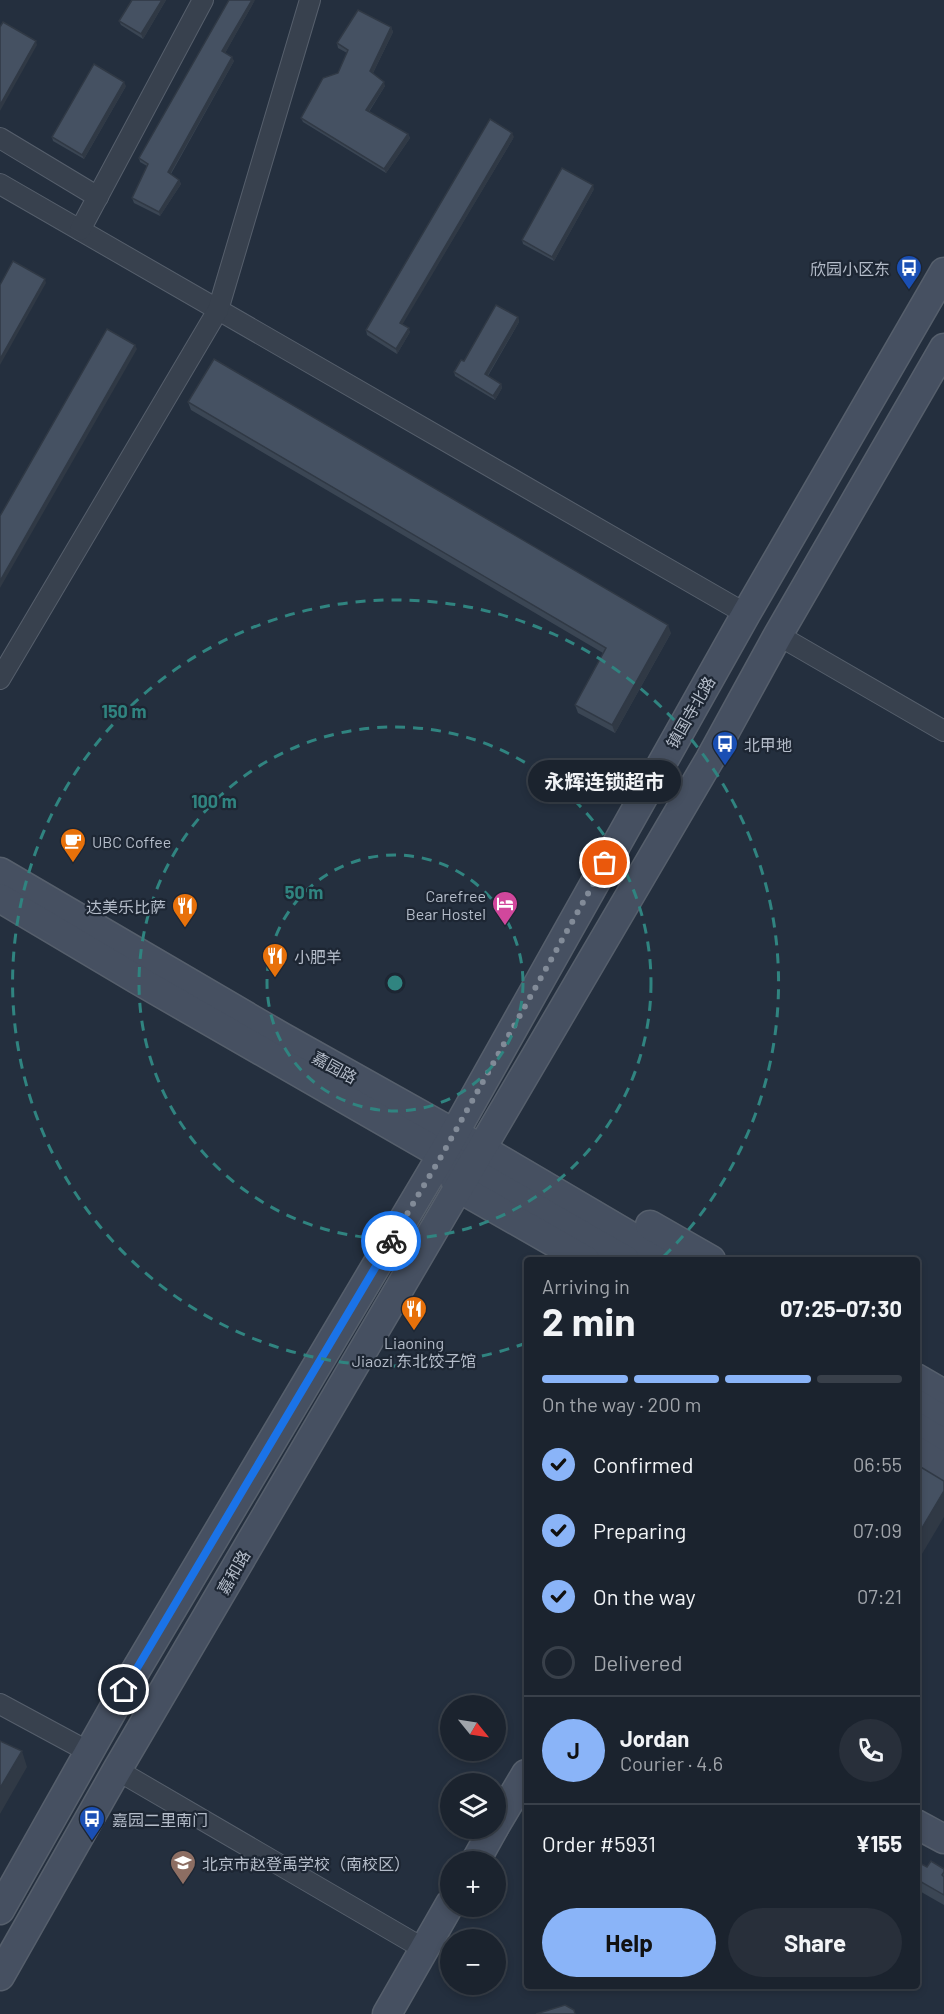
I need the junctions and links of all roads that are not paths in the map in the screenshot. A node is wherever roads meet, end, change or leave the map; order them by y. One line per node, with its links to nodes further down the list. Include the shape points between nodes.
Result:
1 (203, 0): 5 (street)
2 (310, 0): 8 (street)
3 (0, 138): 5 (street)
4 (0, 184): 6 (street)
5 (98, 197): 6 (street)
6 (80, 230): 8 (street)
7 (944, 272): 10 (street, 镇国寺北路)
8 (218, 310): 10 (street); 12 (street)
9 (944, 348): 11 (street)
10 (746, 614): 16 (street, 镇国寺北路)
11 (778, 635): 13 (street); 17 (street)
12 (0, 679)
13 (944, 731)
14 (0, 872): 16 (street, 嘉园路, via 274,1032)
15 (0, 898): 16 (street, 嘉园路)
16 (448, 1144): 17 (street); 31 (street, 嘉和路)
17 (475, 1160): 18 (street); 19 (street); 20 (street); 21 (street); 32 (street, 嘉和路)
18 (582, 1257)
19 (620, 1257)
20 (665, 1257)
21 (704, 1257)
22 (920, 1380): 23 (street)
23 (944, 1394)
24 (920, 1406): 25 (street)
25 (944, 1419)
26 (920, 1429): 27 (street)
27 (944, 1443)
28 (920, 1453): 29 (street)
29 (944, 1467)
30 (0, 1704): 31 (street)
31 (88, 1752): 37 (street, 嘉和路)
32 (117, 1770): 39 (street); 40 (street, 嘉和路)
33 (524, 1777): 34 (street)
34 (506, 1807)
35 (920, 1826): 36 (street)
36 (944, 1839)
37 (0, 1910)
38 (442, 1917): 39 (street)
39 (424, 1949): 41 (street)
40 (0, 1976)
41 (387, 2014)

